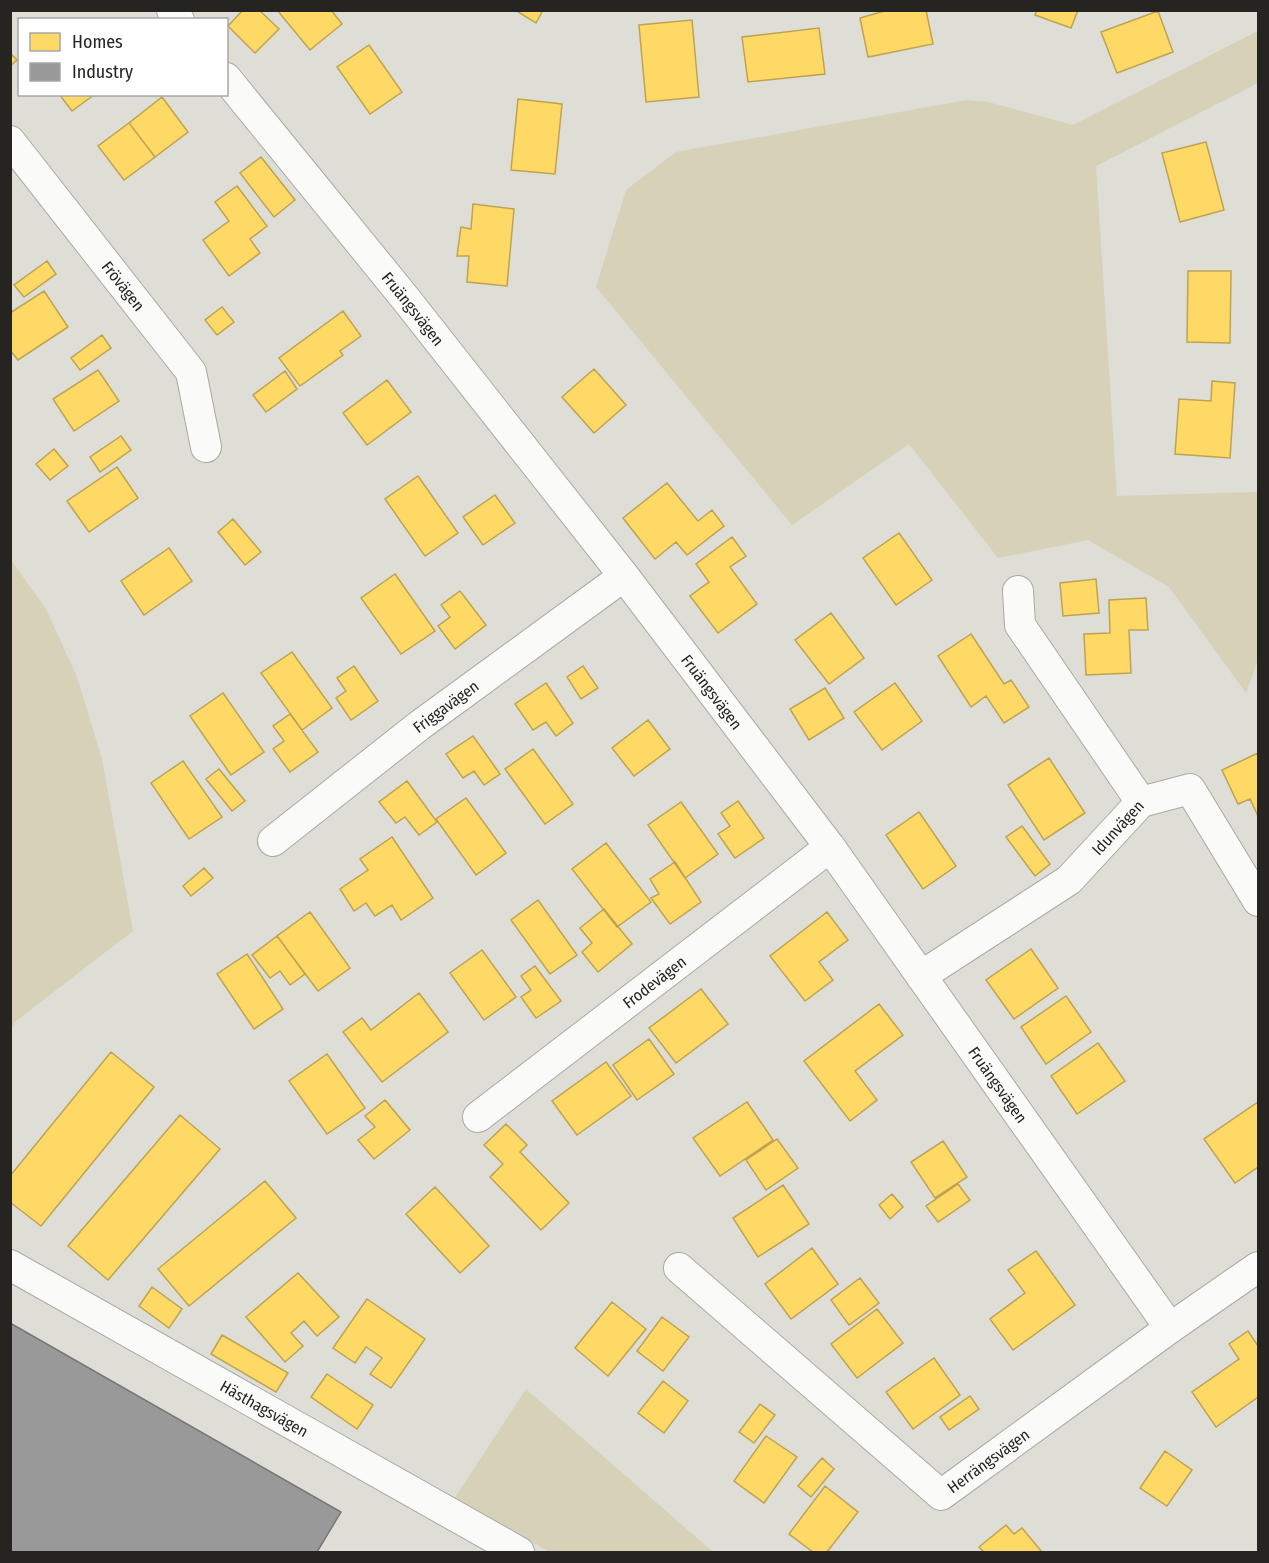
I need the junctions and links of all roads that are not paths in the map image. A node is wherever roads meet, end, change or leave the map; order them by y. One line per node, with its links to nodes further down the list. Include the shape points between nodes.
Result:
1 (228, 80): 4 (street, Fruängsvägen)
2 (10, 141): 3 (street, Frövägen, via 190,372)
3 (206, 447)
4 (624, 576): 7 (street, Friggavägen, via 420,724); 8 (street, Fruängsvägen)
5 (1018, 591): 6 (street, Idunvägen, via 1020,625)
6 (1141, 802): 9 (street, via 1190,789); 10 (street, Idunvägen, via 1069,880)
7 (273, 841)
8 (830, 847): 10 (street, Fruängsvägen); 11 (street, Frodevägen)
9 (1258, 901)
10 (921, 976): 15 (street, Fruängsvägen)
11 (478, 1116)
12 (10, 1265): 16 (street, Hästhagsvägen)
13 (1258, 1267): 15 (street, Herrängsvägen)
14 (679, 1268): 15 (street, Herrängsvägen, via 941,1495)
15 (1170, 1328)
16 (508, 1550)

